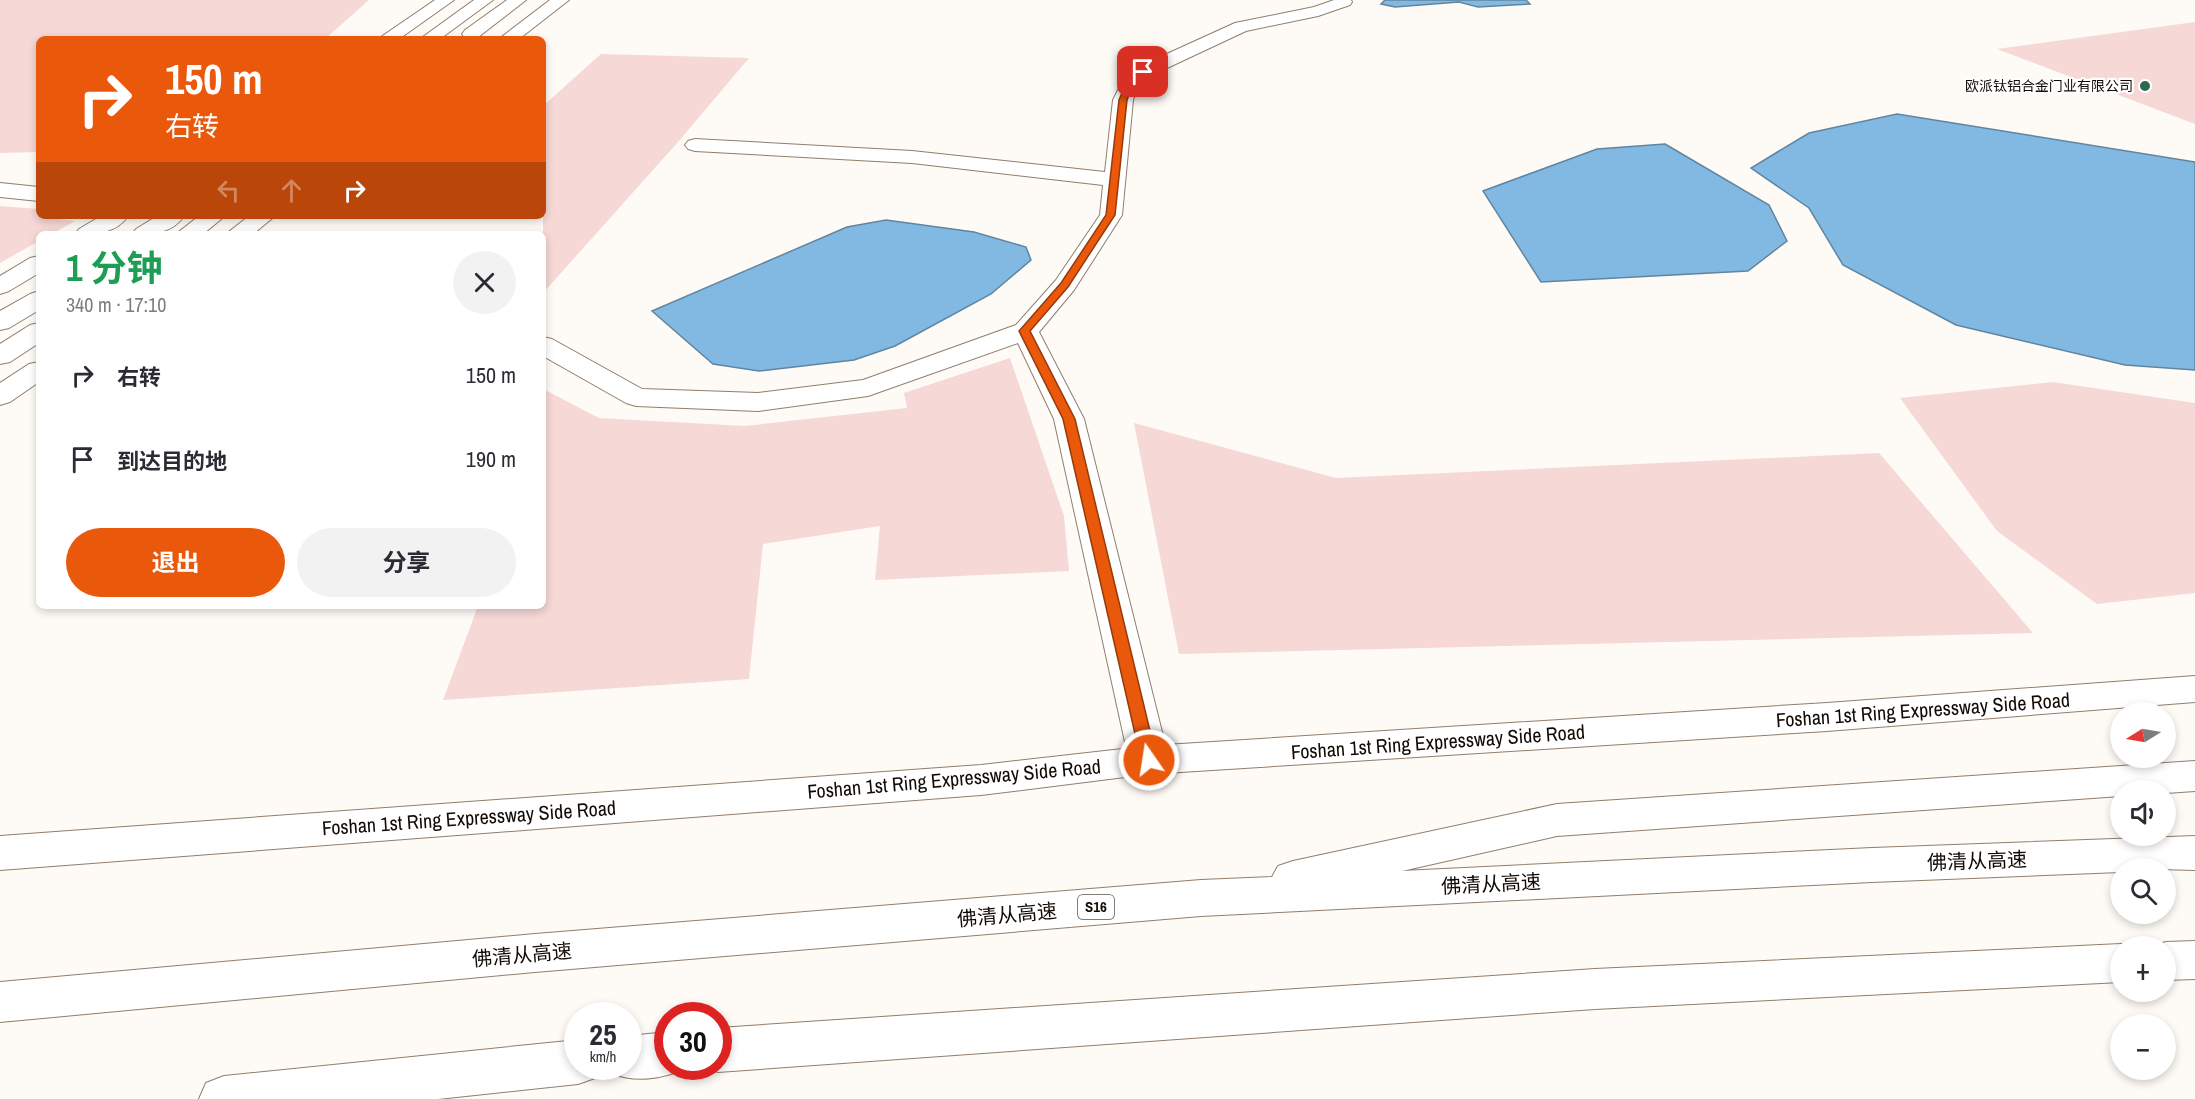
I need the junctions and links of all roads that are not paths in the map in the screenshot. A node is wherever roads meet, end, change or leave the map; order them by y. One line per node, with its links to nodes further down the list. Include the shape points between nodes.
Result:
1 (446, 0): 6 (main road)
2 (485, 0): 7 (main road)
3 (518, 0): 8 (main road)
4 (561, 0): 9 (main road)
5 (1342, 0): 11 (main road, via 1318,11 1241,27 1143,72 1130,84 1123,100)
6 (392, 36)
7 (433, 36)
8 (469, 36)
9 (512, 36)
10 (695, 145): 11 (main road, via 912,157)
11 (1114, 180): 26 (main road, via 1111,215 1065,285)
12 (0, 190): 13 (main road)
13 (36, 194)
14 (112, 219): 18 (main road)
15 (168, 219): 19 (main road)
16 (210, 219): 20 (main road)
17 (260, 219): 21 (main road)
18 (92, 231)
19 (149, 231)
20 (192, 231)
21 (242, 231)
22 (36, 265): 23 (main road)
23 (0, 286)
24 (36, 301): 25 (main road)
25 (0, 322)
26 (1025, 331): 28 (main road, via 868,388 758,402 636,397); 33 (main road, via 1069,419)
27 (36, 333): 29 (main road)
28 (546, 347)
29 (0, 356)
30 (36, 372): 31 (main road)
31 (0, 396)
32 (2195, 689): 33 (main road, Foshan 1st Ring Expressway Side Road, via 1827,717)
33 (1149, 760): 35 (main road, Foshan 1st Ring Expressway Side Road, via 981,780)
34 (2195, 776): 37 (main road, via 1557,820)
35 (0, 853)
36 (2195, 853): 37 (main road, 佛清从高速 / S16)
37 (1201, 898): 41 (main road, 佛清从高速 / S16)
38 (2195, 960): 39 (main road)
39 (2176, 961)
40 (2110, 963): 42 (main road, via 1505,995)
41 (0, 1002)
42 (732, 1049)
43 (564, 1063): 44 (main road)
44 (224, 1099)

